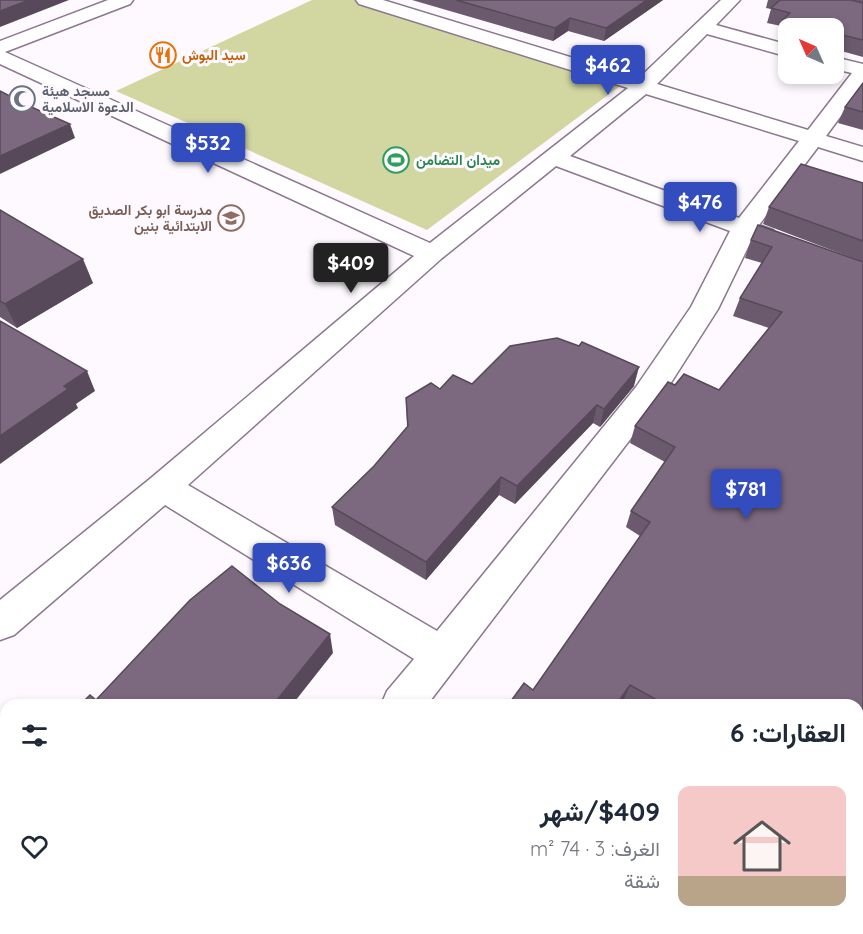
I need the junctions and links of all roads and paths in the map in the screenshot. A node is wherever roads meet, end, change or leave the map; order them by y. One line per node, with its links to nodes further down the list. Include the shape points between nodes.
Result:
1 (365, 0): 10 (street)
2 (731, 0): 4 (street)
3 (117, 1): 5 (street)
4 (702, 27): 6 (street); 10 (street)
5 (0, 48)
6 (778, 48)
7 (0, 57): 16 (street)
8 (844, 66): 9 (street)
9 (863, 71): 11 (street)
10 (642, 87): 11 (street); 13 (street)
11 (813, 138): 12 (street); 14 (street)
12 (863, 154)
13 (552, 157): 14 (street); 16 (street)
14 (745, 227): 15 (street); 19 (street, via 704,309 647,395)
15 (788, 244)
16 (432, 254): 17 (street)
17 (163, 487): 18 (street); 19 (street)
18 (0, 623)
19 (442, 655): 20 (street)
20 (407, 699)

